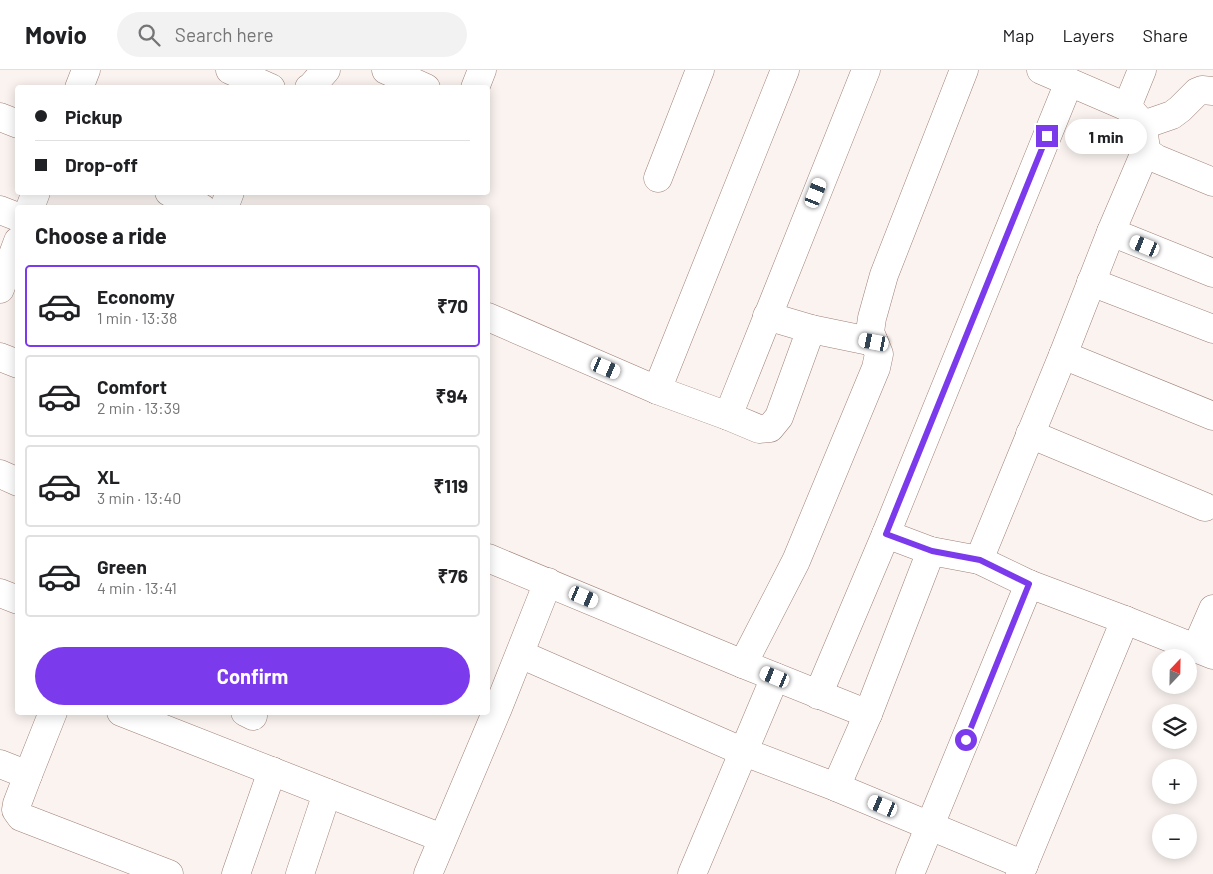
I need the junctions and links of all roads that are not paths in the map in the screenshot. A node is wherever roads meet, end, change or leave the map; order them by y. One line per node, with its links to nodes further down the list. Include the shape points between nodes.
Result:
1 (86, 70): 12 (street)
2 (230, 70): 13 (street)
3 (326, 70): 14 (street)
4 (386, 70): 15 (street)
5 (482, 70): 16 (street)
6 (700, 70): 21 (street)
7 (785, 70): 40 (street)
8 (866, 70): 32 (street)
9 (964, 70): 36 (street, via 884,275 872,318 870,332)
10 (1142, 70): 20 (street)
11 (1051, 74): 20 (street); 47 (street)
12 (80, 85)
13 (264, 85)
14 (312, 85)
15 (419, 85)
16 (476, 85)
17 (1213, 91): 20 (street, via 1197,92 1172,115)
18 (0, 117): 19 (street)
19 (15, 123)
20 (1138, 127): 22 (street, via 1158,159); 27 (street)
21 (658, 178)
22 (1213, 182)
23 (176, 195): 24 (street)
24 (196, 205)
25 (0, 210): 26 (street)
26 (15, 216)
27 (1111, 232): 29 (street); 30 (street)
28 (15, 253): 31 (street)
29 (1213, 273)
30 (1091, 282): 34 (street); 37 (street)
31 (6, 289)
32 (767, 316): 35 (street); 41 (street)
33 (490, 318): 40 (street)
34 (1213, 329)
35 (811, 330): 36 (street); 41 (street, via 779,417 770,428 758,429)
36 (874, 342): 59 (street, via 879,354 876,368 796,562)
37 (1062, 355): 42 (street); 43 (street)
38 (0, 357): 39 (street)
39 (15, 363)
40 (657, 390): 41 (street)
41 (728, 416)
42 (1213, 416)
43 (1030, 434): 46 (street); 50 (street)
44 (0, 474): 45 (street)
45 (15, 481)
46 (1205, 507)
47 (886, 534): 48 (street); 61 (street)
48 (932, 551): 50 (street); 63 (street)
49 (490, 559): 51 (street)
50 (980, 560): 52 (street)
51 (548, 582): 58 (street); 59 (street)
52 (1029, 584): 56 (street); 73 (street)
53 (0, 593): 54 (street)
54 (15, 599)
55 (1213, 609): 57 (street)
56 (1125, 620): 57 (street); 75 (street)
57 (1205, 652)
58 (520, 654): 62 (street); 67 (street)
59 (743, 664): 60 (street)
60 (775, 677): 61 (street); 67 (street)
61 (818, 694): 63 (street)
62 (493, 706)
63 (868, 714): 71 (street)
64 (53, 715): 70 (street)
65 (129, 715): 69 (street)
66 (490, 715): 74 (street)
67 (744, 752): 71 (street); 80 (street)
68 (0, 764): 70 (street)
69 (272, 772): 72 (street); 77 (street)
70 (28, 775): 76 (street, via 17,804 16,810 21,817)
71 (836, 787): 73 (street)
72 (327, 793): 74 (street); 78 (street)
73 (930, 826): 75 (street); 81 (street)
74 (442, 838): 79 (street)
75 (1022, 869)
76 (169, 874)
77 (236, 874)
78 (300, 874)
79 (428, 874)
80 (692, 874)
81 (910, 874)

